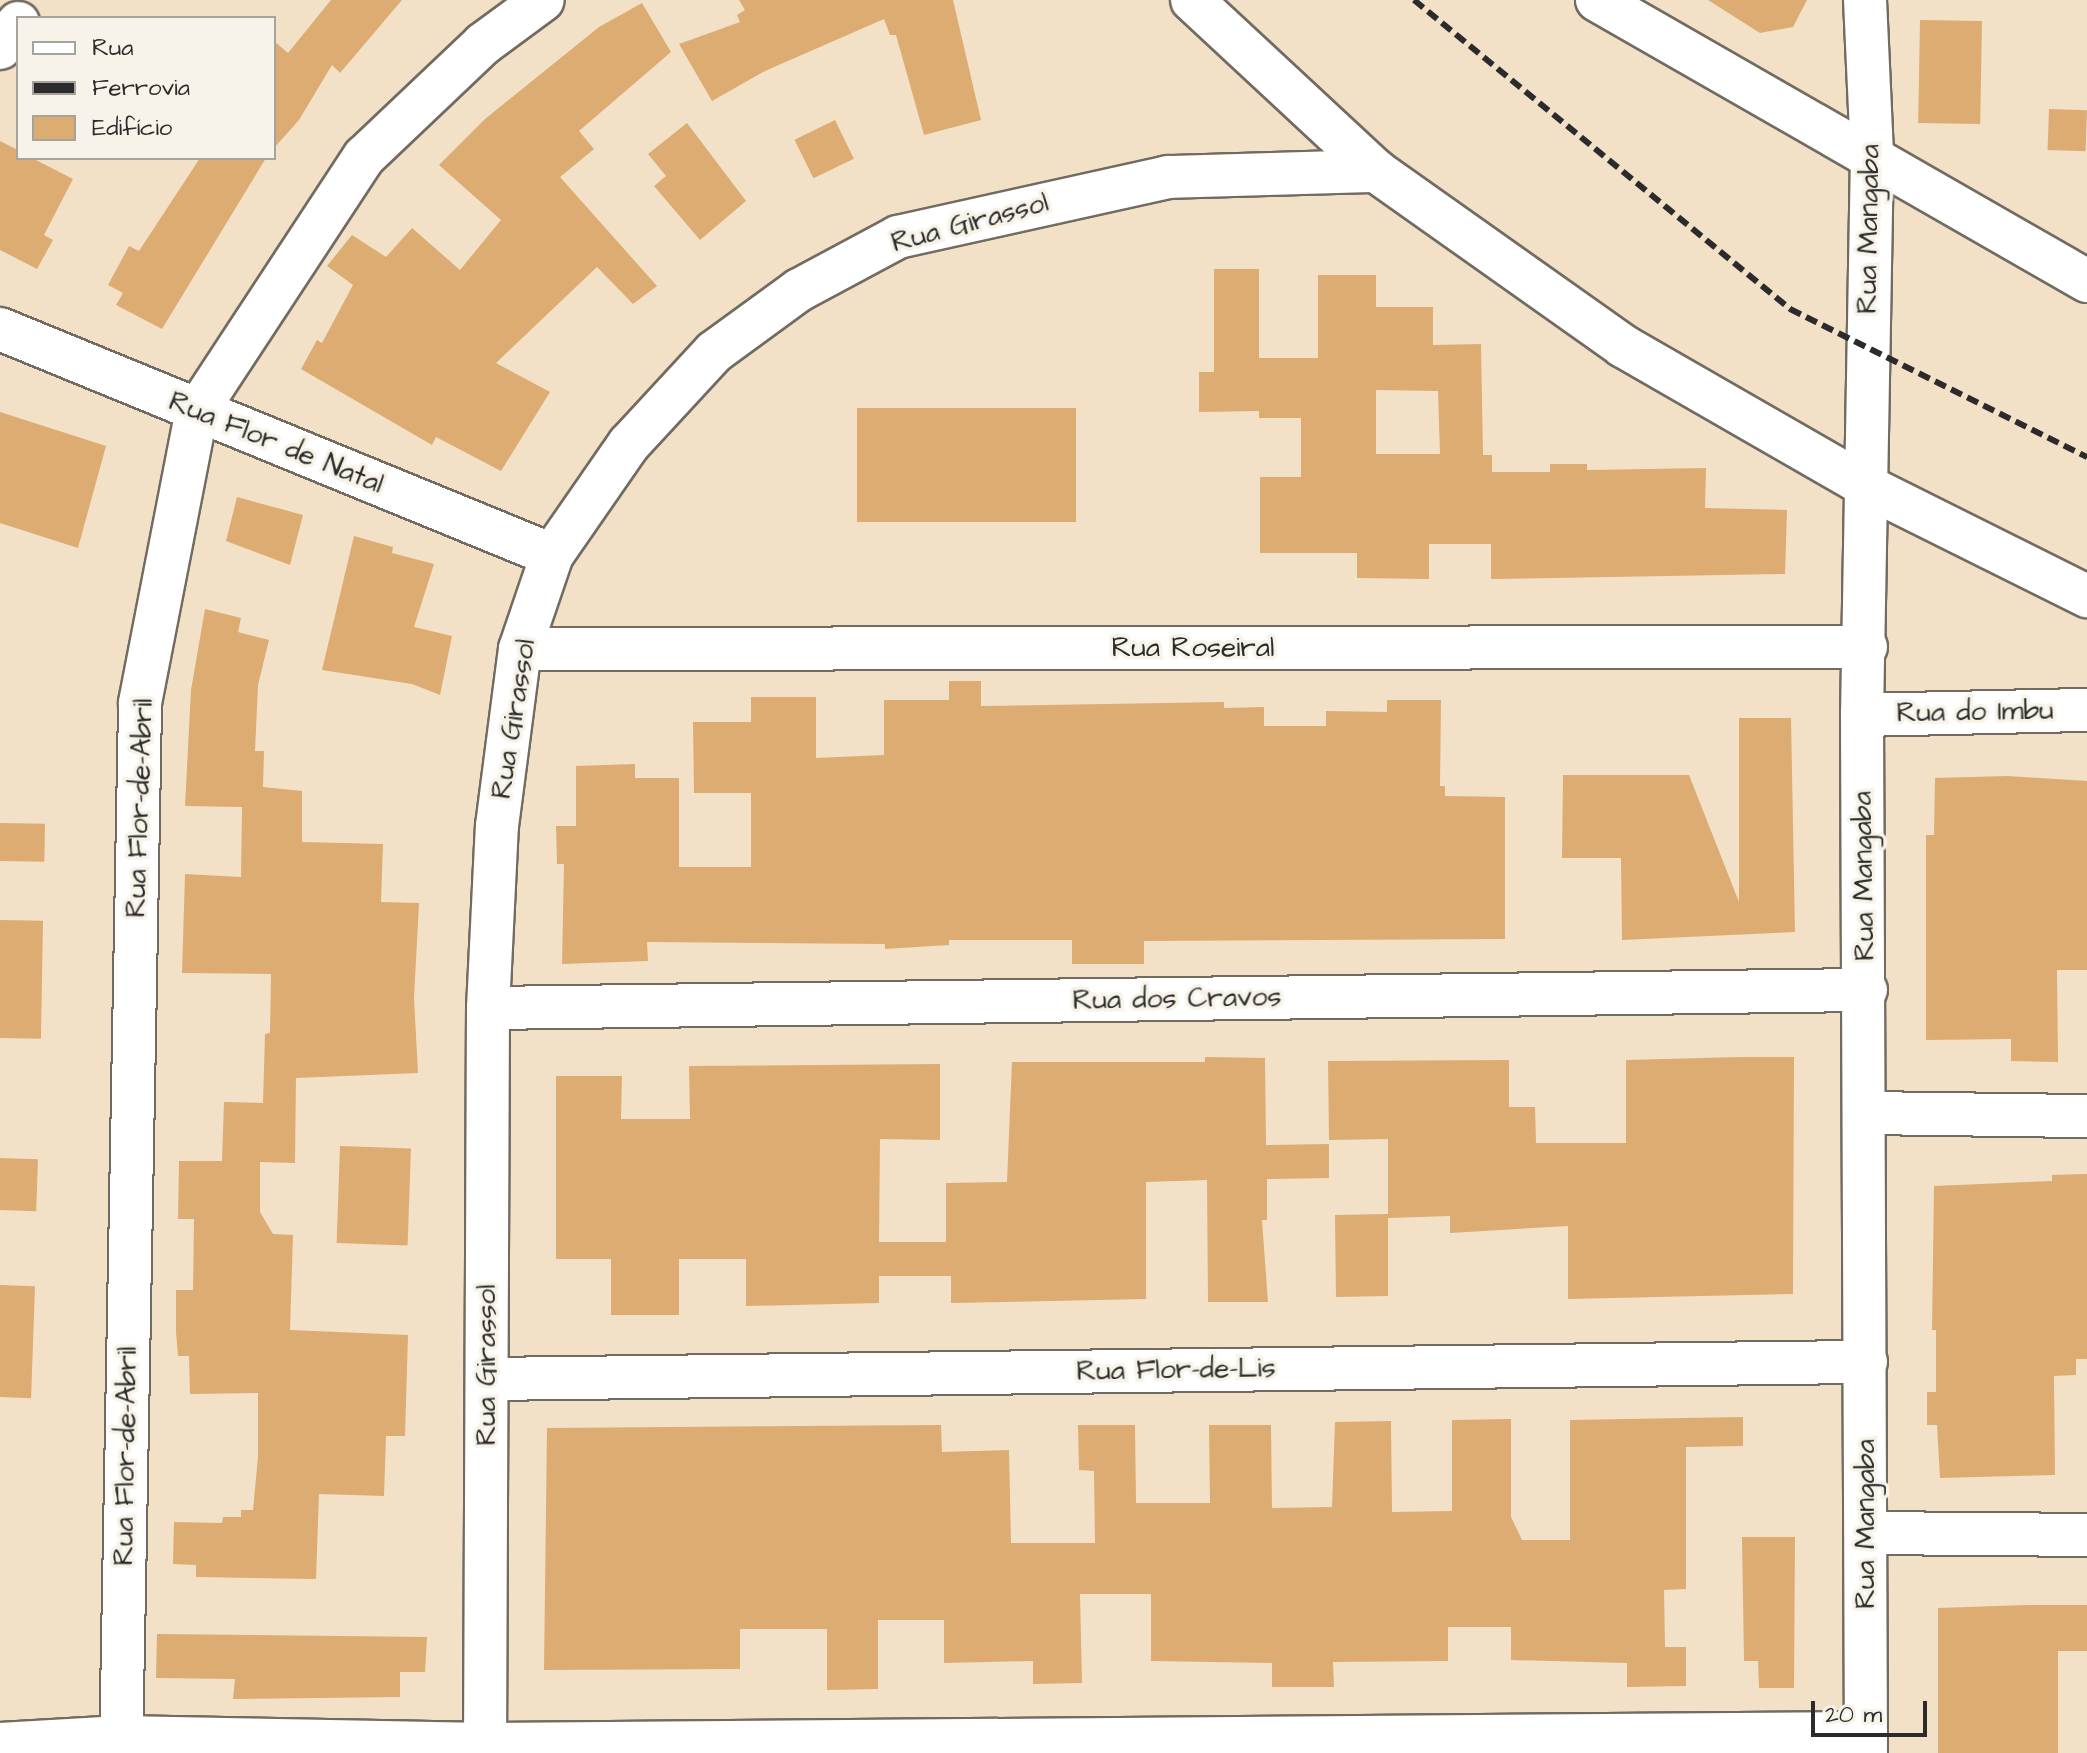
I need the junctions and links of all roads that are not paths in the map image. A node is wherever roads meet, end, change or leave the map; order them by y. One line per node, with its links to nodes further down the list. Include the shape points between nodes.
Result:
1 (543, 0): 11 (street, Rua Flor-de-Abril, via 483,44 364,157)
2 (1192, 0): 8 (street)
3 (1597, 0): 7 (street)
4 (1865, 0): 7 (street, Rua Mangaba)
5 (16, 26): 6 (street)
6 (0, 48)
7 (1872, 154): 9 (street); 12 (street, Rua Mangaba)
8 (1376, 171): 12 (street, via 1623,346); 13 (street, Rua Girassol, via 1168,177 898,237 799,290 714,352 629,444)
9 (2087, 281)
10 (0, 329): 11 (street, Rua Flor de Natal)
11 (197, 411): 13 (street, Rua Flor de Natal); 29 (street, Rua Flor-de-Abril, via 140,703)
12 (1866, 486): 14 (street); 15 (street, Rua Mangaba)
13 (552, 555): 16 (street, Rua Girassol)
14 (2087, 596)
15 (1866, 647): 16 (street, Rua Roseiral); 18 (street, Rua Mangaba)
16 (520, 649): 20 (street, Rua Girassol, via 497,826)
17 (2087, 710): 18 (street, Rua do Imbu)
18 (1862, 715): 19 (street, Rua Mangaba)
19 (1866, 990): 20 (street, Rua dos Cravos); 21 (street, Rua Mangaba)
20 (488, 1008): 24 (street, Rua Girassol)
21 (1866, 1113): 22 (street); 23 (street, Rua Mangaba)
22 (2087, 1116)
23 (1866, 1362): 24 (street, Rua Flor-de-Lis); 25 (street, Rua Mangaba)
24 (487, 1379): 30 (street, Rua Girassol)
25 (1866, 1533): 26 (street); 27 (street, Rua Mangaba)
26 (2087, 1535)
27 (1866, 1743): 30 (street)
28 (0, 1744): 29 (street)
29 (121, 1745): 30 (street)
30 (485, 1748)

